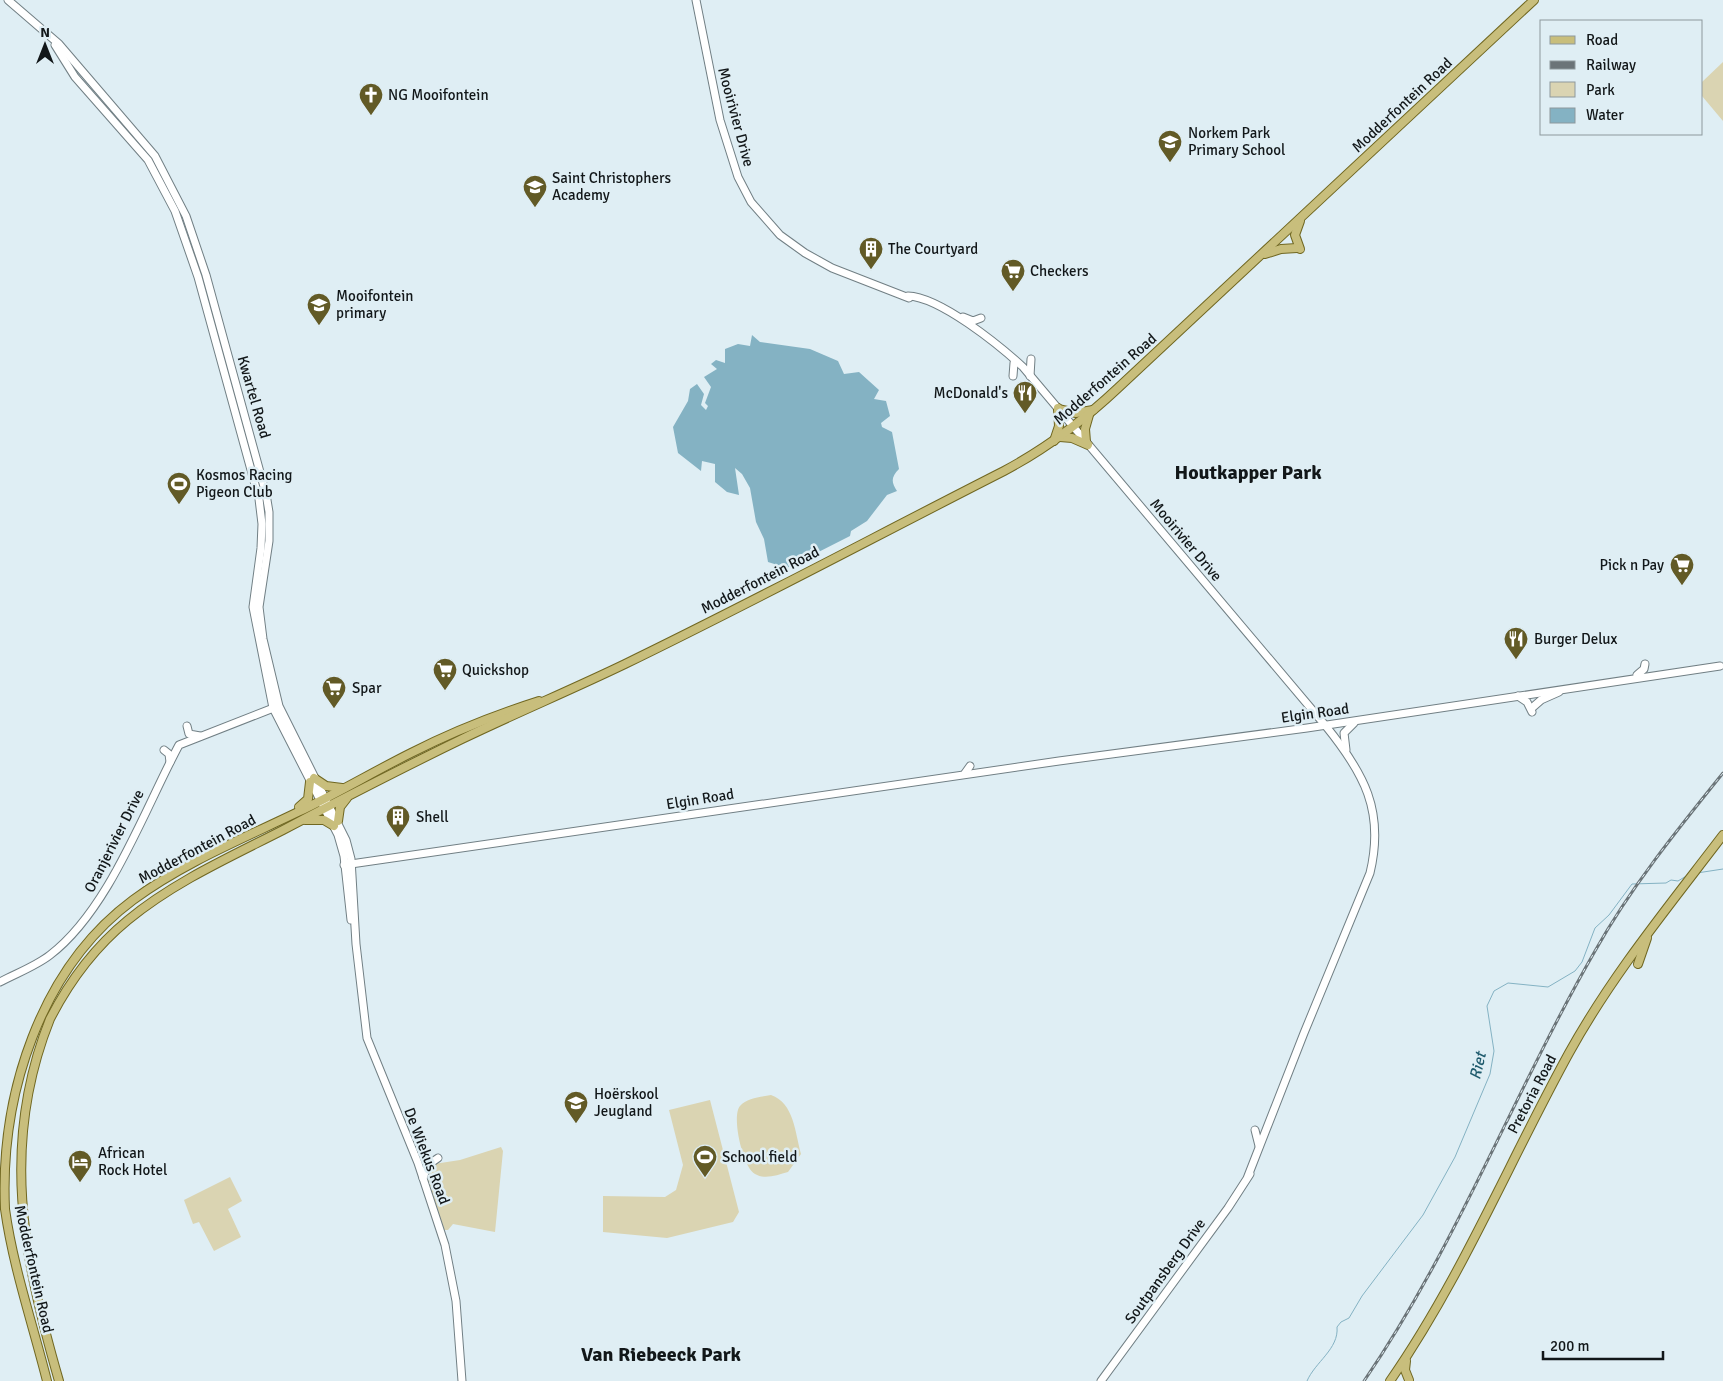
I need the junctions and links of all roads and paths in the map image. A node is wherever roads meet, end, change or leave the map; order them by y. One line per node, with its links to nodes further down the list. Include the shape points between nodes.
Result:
1 (8, 0): 4 (street, Kwartel Road)
2 (696, 0): 13 (street, Mooirivier Drive, via 725,137 741,185 755,208 780,235 805,253 832,268)
3 (1534, 0): 9 (main road, Modderfontein Road)
4 (46, 33): 5 (street, Kwartel Road); 6 (street, Kwartel Road, via 75,77)
5 (135, 133): 6 (street); 7 (street, Kwartel Road, via 155,156)
6 (142, 153): 8 (street, Kwartel Road)
7 (170, 182): 8 (street); 10 (street, Kwartel Road)
8 (168, 197): 11 (street, Kwartel Road)
9 (1300, 219): 12 (main road, Modderfontein Road); 12 (main road, via 1295,235 1299,249 1277,250)
10 (195, 243): 11 (street); 14 (street, Kwartel Road)
11 (191, 256): 16 (street, Kwartel Road)
12 (1260, 256): 25 (main road, Modderfontein Road)
13 (908, 296): 15 (street, Mooirivier Drive); 20 (street, Mooirivier Drive, via 949,315)
14 (213, 302): 16 (street); 18 (street, Kwartel Road)
15 (931, 303): 17 (street, Mooirivier Drive); 17 (street, via 970,320 980,318)
16 (209, 316): 19 (street, Kwartel Road)
17 (983, 335): 20 (street, Mooirivier Drive)
18 (226, 346): 19 (street); 24 (street, Kwartel Road)
19 (221, 359): 26 (street, Kwartel Road)
20 (1014, 361): 21 (street, Mooirivier Drive); 21 (street, via 1030,360); 22 (street)
21 (1028, 375): 23 (street, Mooirivier Drive)
22 (1013, 376)
23 (1058, 409): 25 (main road); 27 (street, Mooirivier Drive); 28 (main road)
24 (244, 412): 26 (street); 30 (street, Kwartel Road)
25 (1092, 412): 27 (main road, Modderfontein Road); 29 (main road, via 1085,428)
26 (236, 414): 31 (street, Kwartel Road)
27 (1074, 427): 28 (main road, Modderfontein Road); 29 (street, Mooirivier Drive)
28 (1057, 439): 29 (main road, via 1072,438); 40 (main road, Modderfontein Road, via 1004,471)
29 (1087, 444): 45 (street, Mooirivier Drive)
30 (256, 456): 31 (street); 32 (street, Kwartel Road)
31 (252, 468): 33 (street, Kwartel Road)
32 (266, 494): 33 (street); 34 (street, Kwartel Road, via 269,512)
33 (261, 511): 34 (street, Kwartel Road)
34 (265, 547): 41 (street, Kwartel Road, via 253,607); 43 (street, Kwartel Road, via 259,607)
35 (1645, 664): 37 (street, via 1644,670)
36 (1721, 666): 37 (street, Elgin Road); 38 (street, Elgin Road)
37 (1636, 675): 38 (street, Elgin Road)
38 (1574, 687): 39 (street, Elgin Road)
39 (1565, 688): 42 (street, Elgin Road); 42 (street, via 1542,700 1533,710)
40 (562, 694): 60 (main road, Modderfontein Road, via 466,728); 61 (main road, Modderfontein Road)
41 (270, 695): 43 (street, Kwartel Road); 46 (street, via 266,704)
42 (1518, 696): 48 (street, Elgin Road)
43 (276, 707): 44 (street); 47 (street, Kwartel Road); 59 (street, Kwartel Road)
44 (261, 712): 46 (street); 47 (street)
45 (1313, 712): 50 (street, Mooirivier Drive); 51 (street)
46 (252, 715): 52 (street)
47 (278, 719): 59 (street, Kwartel Road)
48 (1356, 721): 50 (street, Elgin Road); 54 (street, via 1344,733)
49 (188, 726): 52 (street, via 192,736)
50 (1325, 726): 51 (street, Elgin Road); 54 (street, Soutpansberg Drive)
51 (1308, 728): 56 (street, Elgin Road)
52 (207, 734): 55 (street, via 183,748); 55 (street, Oranjerivier Drive, via 179,745)
53 (164, 750): 55 (street)
54 (1346, 752): 71 (street, Soutpansberg Drive, via 1358,769 1370,800 1374,847 1367,880)
55 (171, 760): 70 (street, Oranjerivier Drive, via 100,901 55,951)
56 (1059, 761): 58 (street, Elgin Road); 67 (street, Elgin Road)
57 (970, 766): 58 (street)
58 (965, 773): 67 (street, Elgin Road)
59 (312, 780): 60 (main road, via 329,788); 62 (street, Kwartel Road); 66 (main road, via 310,796 303,805)
60 (344, 788): 62 (main road, Modderfontein Road)
61 (348, 796): 62 (main road, Modderfontein Road); 64 (main road, via 340,807)
62 (324, 804): 63 (main road, Modderfontein Road); 64 (street, De Wiekus Road); 66 (main road, Modderfontein Road)
63 (300, 822): 64 (main road, via 318,820); 80 (main road, Modderfontein Road, via 169,890 128,920 91,956 75,977 40,1039 20,1104 14,1186 21,1239)
64 (336, 824): 67 (street, De Wiekus Road)
65 (1723, 834): 68 (main road, Pretoria Road)
66 (250, 835): 79 (main road, Modderfontein Road, via 164,880 132,900 112,918 62,975 28,1038 8,1102 2,1185 10,1237)
67 (347, 862): 76 (street, De Wiekus Road, via 350,917 370,1052)
68 (1650, 929): 69 (main road, Pretoria Road); 69 (main road, via 1638,964)
69 (1626, 961): 77 (main road, Pretoria Road, via 1569,1052 1462,1259)
70 (0, 982)
71 (1322, 992): 73 (street, Soutpansberg Drive); 75 (street, Soutpansberg Drive, via 1274,1120)
72 (1255, 1130): 73 (street)
73 (1259, 1148): 75 (street, Soutpansberg Drive)
74 (438, 1158): 76 (street, via 428,1165)
75 (1248, 1176): 82 (street, Soutpansberg Drive)
76 (422, 1179): 81 (street, De Wiekus Road, via 449,1261 456,1301)
77 (1407, 1356): 78 (main road, via 1405,1370); 83 (main road, Pretoria Road)
78 (1410, 1380)
79 (47, 1381)
80 (59, 1381)
81 (462, 1381)
82 (1101, 1381)
83 (1390, 1381)

